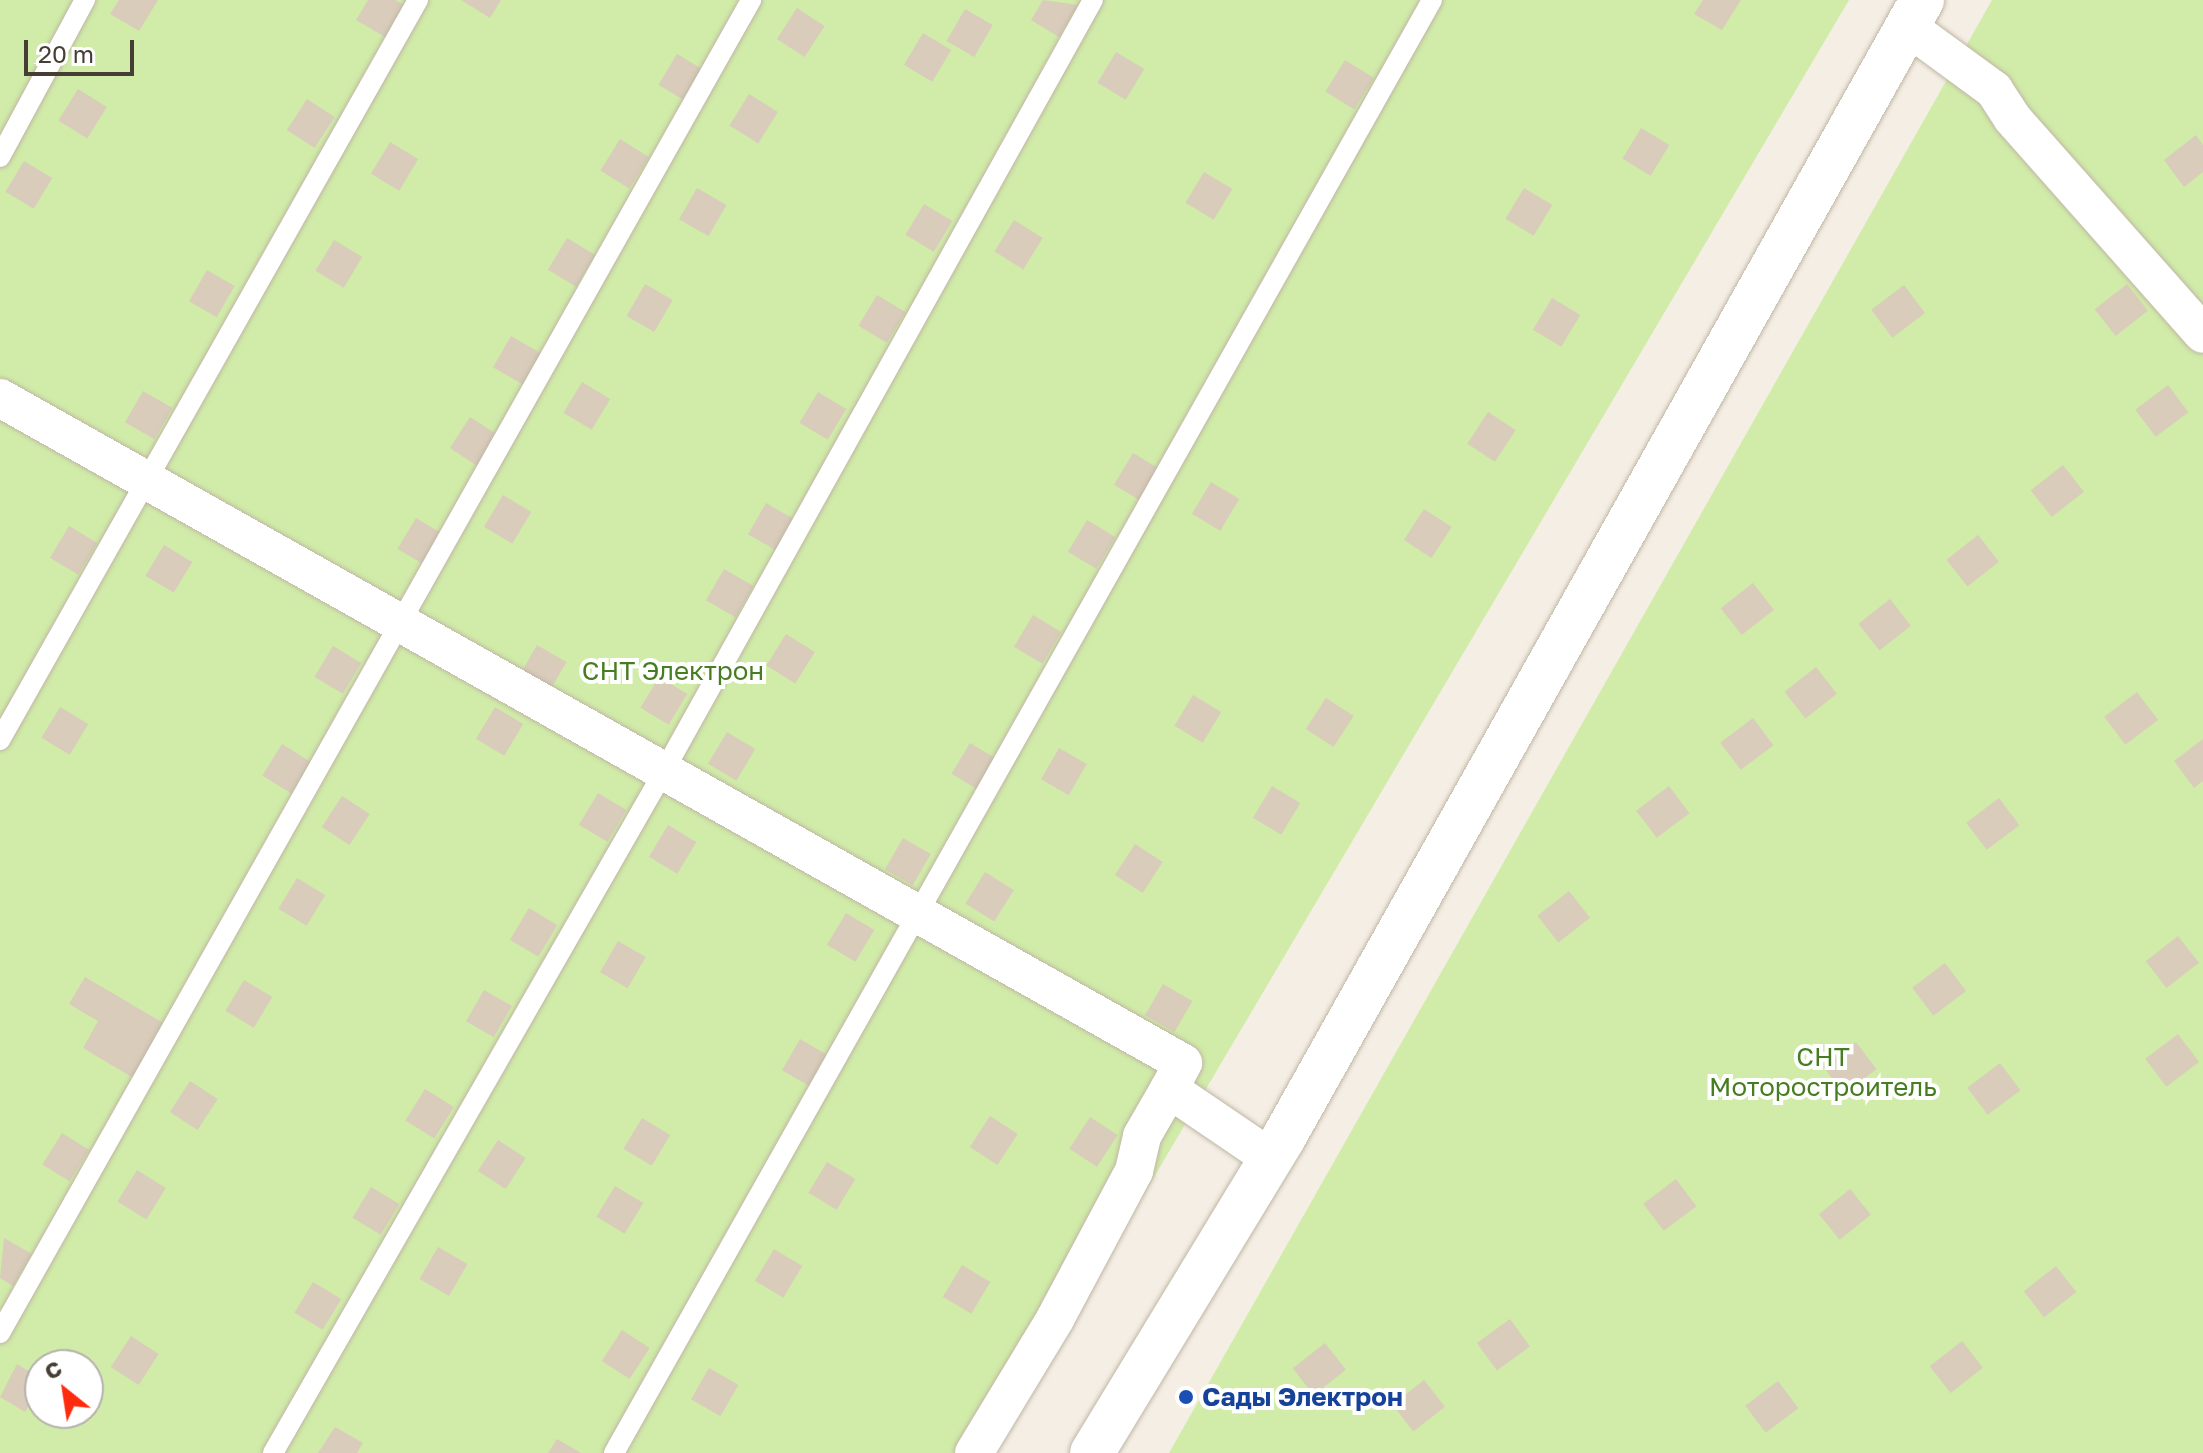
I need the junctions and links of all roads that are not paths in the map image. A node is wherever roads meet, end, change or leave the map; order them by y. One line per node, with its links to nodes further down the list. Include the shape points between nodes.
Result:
1 (85, 0): 7 (lane)
2 (418, 0): 10 (lane)
3 (751, 0): 11 (lane)
4 (1093, 0): 13 (lane)
5 (1432, 0): 14 (lane)
6 (1915, 13): 8 (street, via 1994,90 2012,118); 16 (street)
7 (0, 157)
8 (2203, 334)
9 (0, 398): 10 (street)
10 (148, 481): 11 (street); 12 (lane)
11 (402, 624): 13 (street); 17 (lane)
12 (0, 740)
13 (664, 771): 14 (street); 18 (lane)
14 (917, 913): 15 (street, via 1183,1063); 19 (lane)
15 (1169, 1089): 16 (street); 20 (street, via 1142,1136 1134,1171 1055,1319)
16 (1272, 1159): 21 (street)
17 (0, 1333)
18 (273, 1453)
19 (614, 1453)
20 (974, 1453)
21 (1092, 1453)

